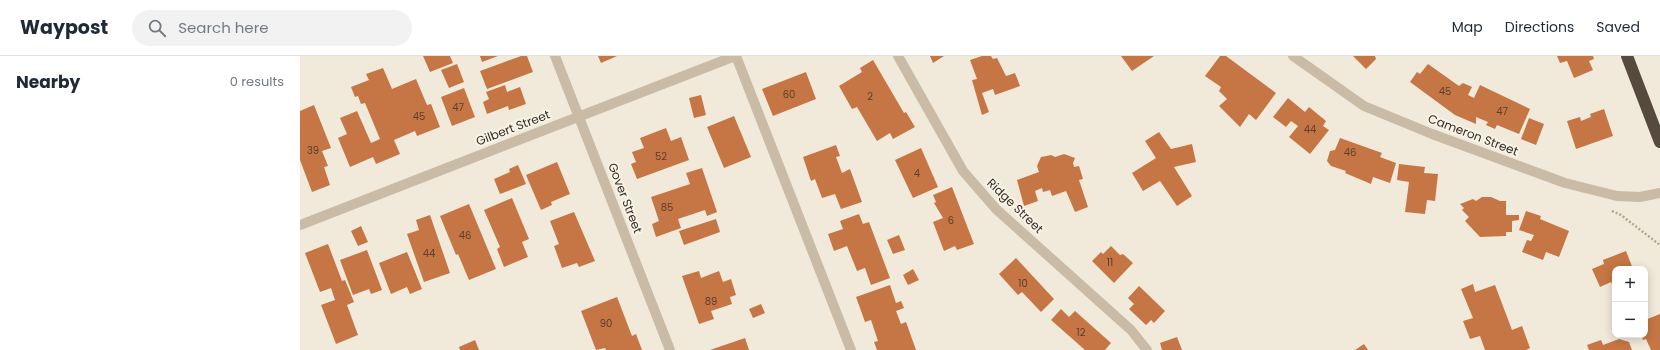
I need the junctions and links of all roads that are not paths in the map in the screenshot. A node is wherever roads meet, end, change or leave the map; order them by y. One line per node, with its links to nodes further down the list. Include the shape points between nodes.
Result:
1 (555, 56): 6 (street, Gover Street)
2 (736, 56): 6 (street, Gilbert Street); 11 (street)
3 (898, 56): 12 (street, Ridge Street, via 963,171 996,209 1131,330)
4 (1293, 56): 8 (street, Cameron Street, via 1364,106 1432,134 1565,183 1617,196 1640,197)
5 (1627, 56): 7 (highway)
6 (579, 116): 9 (street, Gilbert Street); 10 (street, Gover Street)
7 (1660, 142)
8 (1660, 193)
9 (300, 225)
10 (670, 350)
11 (851, 350)
12 (1147, 350)

